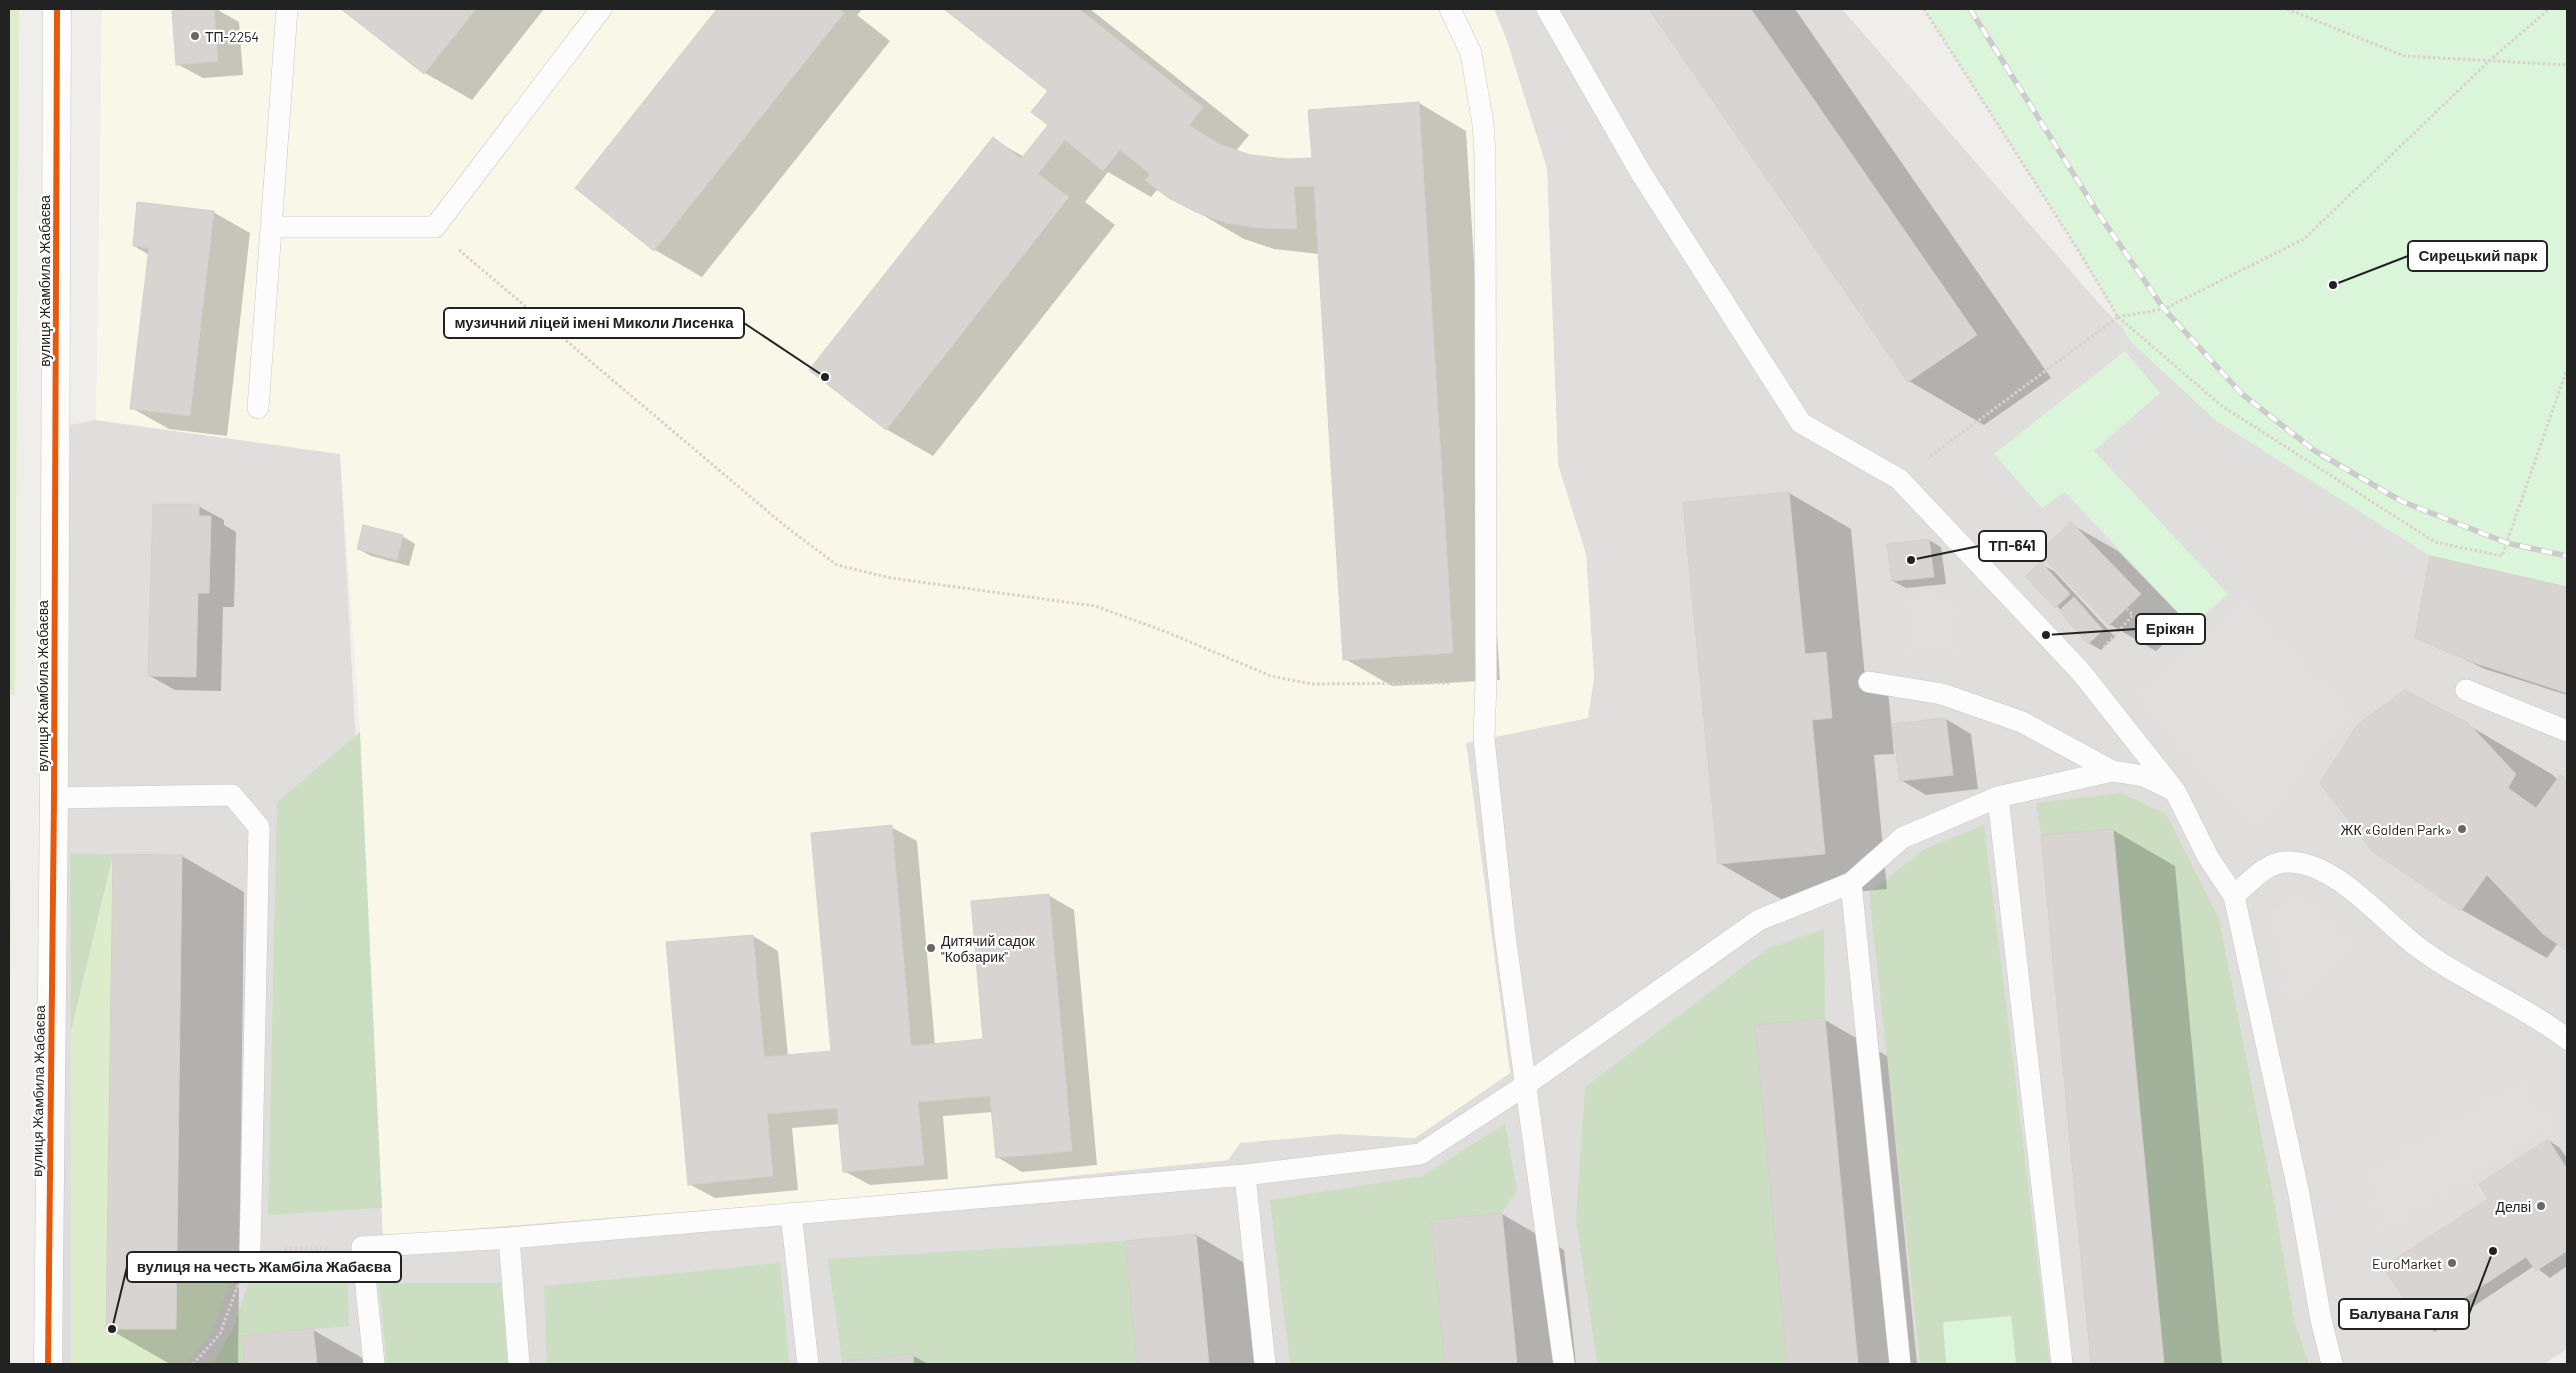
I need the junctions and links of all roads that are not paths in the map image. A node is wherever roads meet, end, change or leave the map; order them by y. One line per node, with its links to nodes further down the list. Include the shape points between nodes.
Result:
1 (56, 9): 14 (street, вулиця Жамбила Жабаєва)
2 (287, 9): 6 (lane)
3 (601, 9): 6 (lane, via 435,228)
4 (1450, 9): 18 (lane, via 1471,53 1483,124 1484,739 1505,935)
5 (1546, 9): 12 (lane, via 1642,173 1801,423 1899,479 2081,672)
6 (272, 227): 7 (lane)
7 (258, 408)
8 (1869, 682): 11 (lane, via 1942,694 2022,722)
9 (2466, 690): 10 (lane)
10 (2567, 731)
11 (2112, 771): 12 (lane, via 2144,776); 13 (lane)
12 (2174, 791): 16 (lane, via 2208,857)
13 (1998, 797): 15 (lane, via 1902,838); 30 (lane)
14 (54, 798): 22 (lane, via 232,795 259,827); 23 (street, вулиця Жамбила Жабаєва)
15 (1851, 884): 18 (lane, via 1759,920); 29 (lane)
16 (2234, 896): 17 (lane, via 2275,864 2290,861 2316,866 2354,892 2416,946); 31 (lane, via 2299,1194)
17 (2567, 1039)
18 (1526, 1084): 19 (lane, via 1420,1154); 28 (lane)
19 (1245, 1175): 20 (lane); 27 (lane)
20 (791, 1213): 21 (lane); 26 (lane)
21 (509, 1238): 24 (lane, via 362,1247); 25 (lane)
22 (250, 1250)
23 (48, 1364)
24 (374, 1364)
25 (519, 1364)
26 (808, 1364)
27 (1264, 1364)
28 (1564, 1364)
29 (1900, 1364)
30 (2062, 1364)
31 (2332, 1364)

